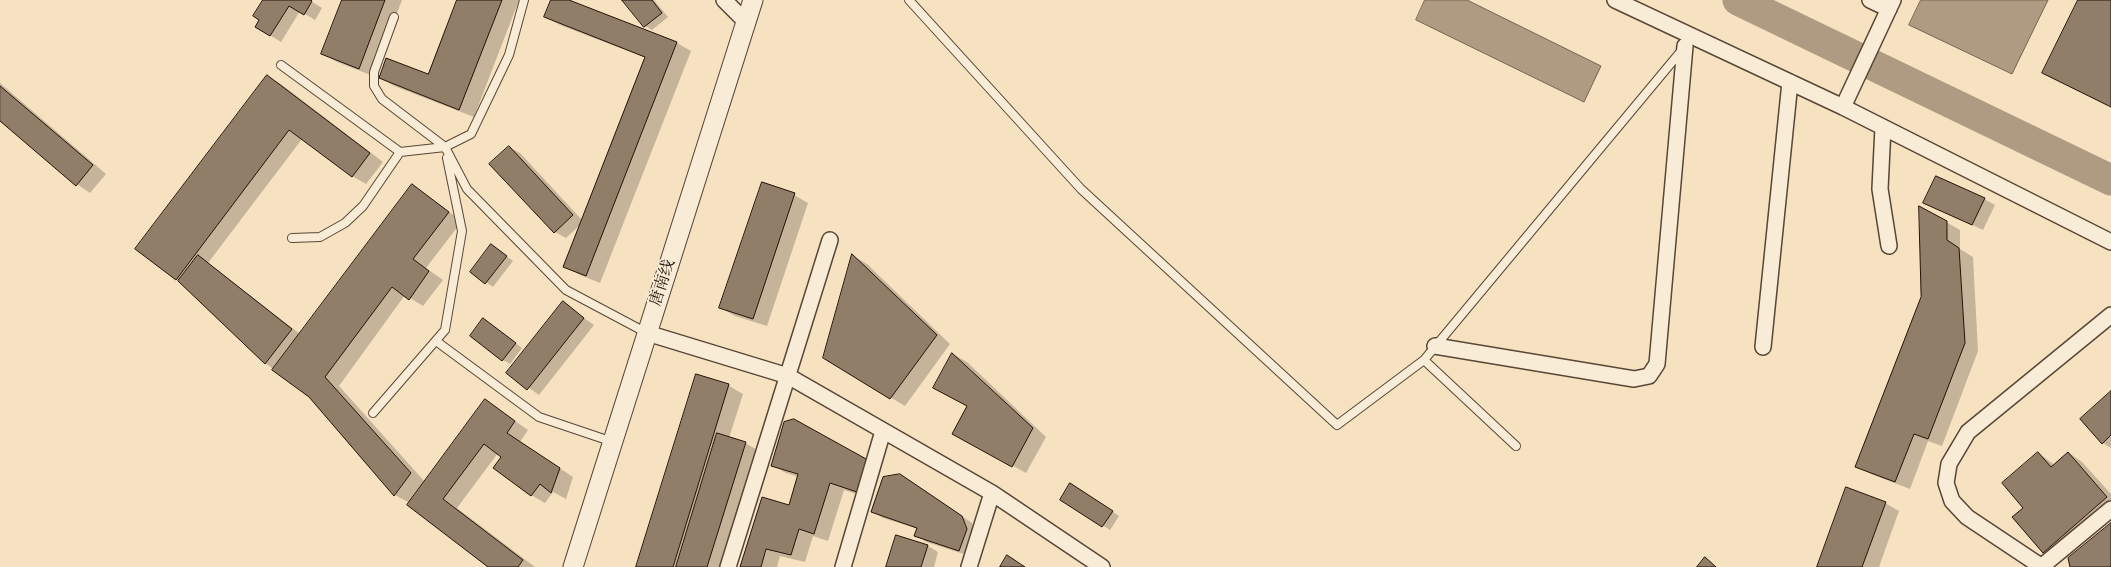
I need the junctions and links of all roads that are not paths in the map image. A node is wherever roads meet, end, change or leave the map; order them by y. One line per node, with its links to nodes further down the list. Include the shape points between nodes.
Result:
1 (524, 0): 15 (lane, via 509,55 471,134)
2 (724, 0): 9 (street)
3 (753, 0): 9 (street, 唐南线)
4 (910, 0): 26 (lane, via 1081,189 1337,425)
5 (1615, 0): 10 (street)
6 (1870, 0): 7 (street)
7 (1891, 5): 13 (street)
8 (394, 17): 15 (lane, via 374,72 374,86 382,98)
9 (746, 22): 22 (street, 唐南线)
10 (1689, 41): 12 (street); 24 (lane); 24 (street, via 1658,364 1649,376 1634,379)
11 (281, 65): 16 (lane)
12 (1790, 82): 13 (street); 25 (street)
13 (1843, 107): 14 (street)
14 (1883, 127): 19 (street); 20 (street, via 1880,189)
15 (445, 147): 16 (lane); 22 (lane, via 467,189 566,290); 23 (lane, via 462,231 445,330)
16 (400, 152): 17 (lane, via 362,206 344,223 320,237)
17 (292, 238)
18 (830, 240): 27 (street)
19 (2111, 242)
20 (1889, 246)
21 (2111, 315): 39 (street, via 1968,432 1949,464 1946,483 1952,502 1967,517)
22 (648, 333): 27 (street); 30 (street, 唐南线)
23 (436, 341): 28 (lane); 30 (lane, via 539,418)
24 (1435, 346): 26 (lane)
25 (1763, 347)
26 (1424, 360): 31 (lane)
27 (788, 376): 29 (street); 35 (street)
28 (373, 413)
29 (883, 431): 32 (street); 36 (street)
30 (613, 442): 34 (street, 唐南线)
31 (1516, 446)
32 (992, 493): 37 (street); 38 (street)
33 (2111, 509): 39 (street)
34 (574, 567)
35 (728, 567)
36 (843, 567)
37 (969, 567)
38 (1102, 567)
39 (2041, 567)

